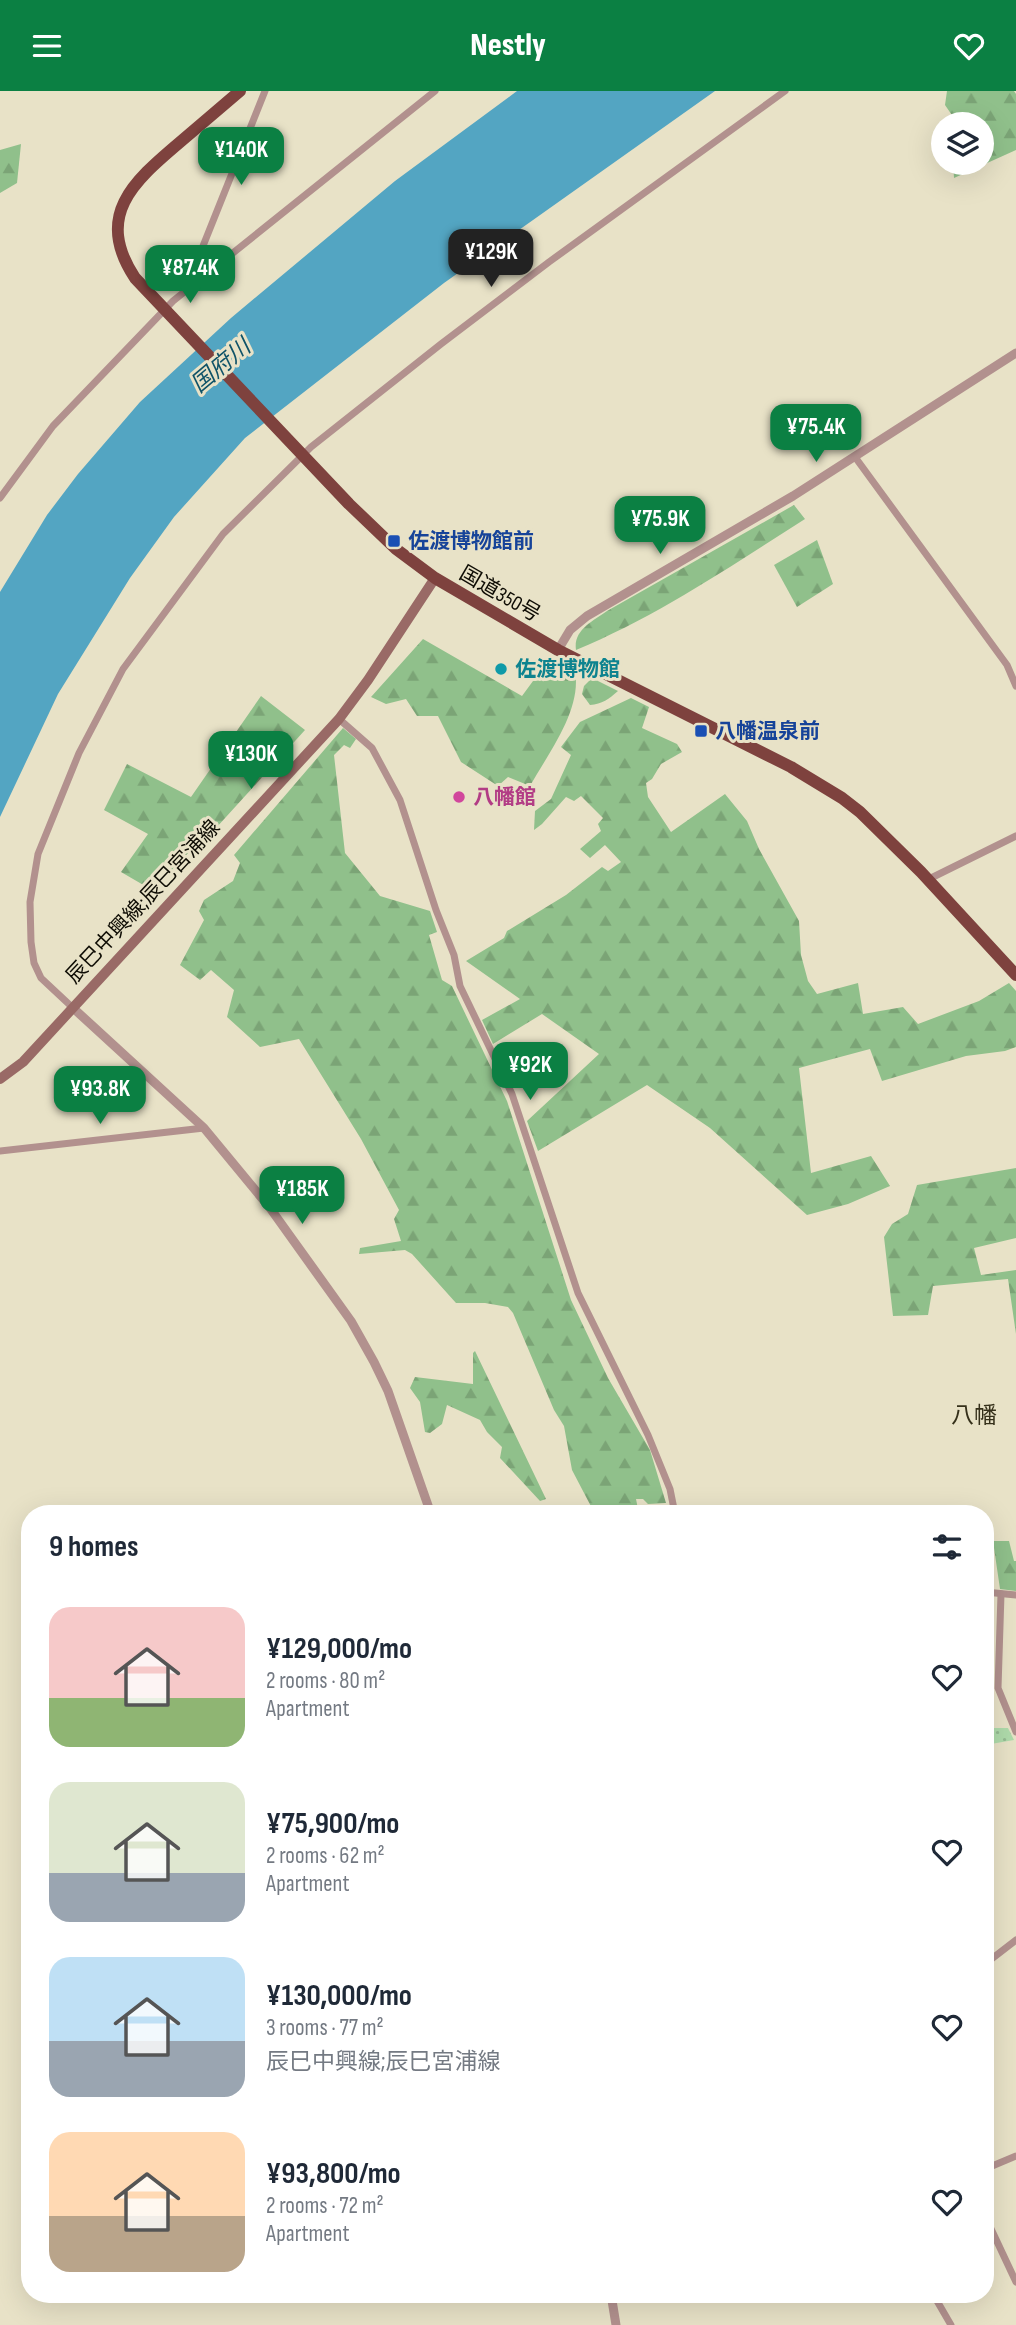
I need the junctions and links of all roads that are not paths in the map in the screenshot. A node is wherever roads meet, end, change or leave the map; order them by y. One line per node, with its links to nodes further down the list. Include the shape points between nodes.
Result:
1 (240, 91): 6 (highway, 国道350号, via 145,173 123,202 119,222 123,254 135,278)
2 (265, 91): 5 (street, via 201,251)
3 (435, 91): 5 (street)
4 (785, 91): 8 (street, via 549,262)
5 (198, 279): 6 (street)
6 (166, 312): 8 (highway, 国道350号); 10 (street, via 53,426)
7 (1016, 353): 9 (street)
8 (300, 454): 11 (highway, 国道350号, via 378,535); 18 (street, via 223,534 140,644 79,753 54,810 33,876 31,942 41,978)
9 (855, 457): 12 (street, via 587,616 570,630); 13 (street, via 1007,665)
10 (0, 498)
11 (435, 578): 12 (highway, 国道350号); 14 (main road, 辰巳中興線;辰巳宮浦線)
12 (558, 650): 16 (highway, 国道350号, via 822,784 860,811)
13 (1016, 686)
14 (339, 719): 18 (main road, 辰巳中興線;辰巳宮浦線); 23 (street, via 372,748 400,800 454,955 460,986 512,1094 578,1293 648,1435)
15 (1016, 836): 16 (street)
16 (929, 879): 17 (highway, 国道350号)
17 (1016, 975)
18 (72, 1007): 19 (main road, 辰巳中興線;辰巳宮浦線, via 23,1062); 20 (street)
19 (0, 1079)
20 (204, 1128): 21 (street); 22 (street, via 270,1208 351,1321 388,1391)
21 (0, 1151)
22 (428, 1505)
23 (673, 1505)
24 (994, 1593): 25 (street)
25 (1001, 1594): 26 (street); 27 (street, via 998,1688)
26 (1016, 1595)
27 (1016, 1732)
28 (1016, 1940): 29 (street)
29 (994, 1956)
30 (1016, 2156): 31 (street)
31 (994, 2165)
32 (994, 2236): 33 (street)
33 (1016, 2282)
34 (612, 2303): 36 (street)
35 (938, 2303): 37 (street)
36 (616, 2325)
37 (951, 2325)

